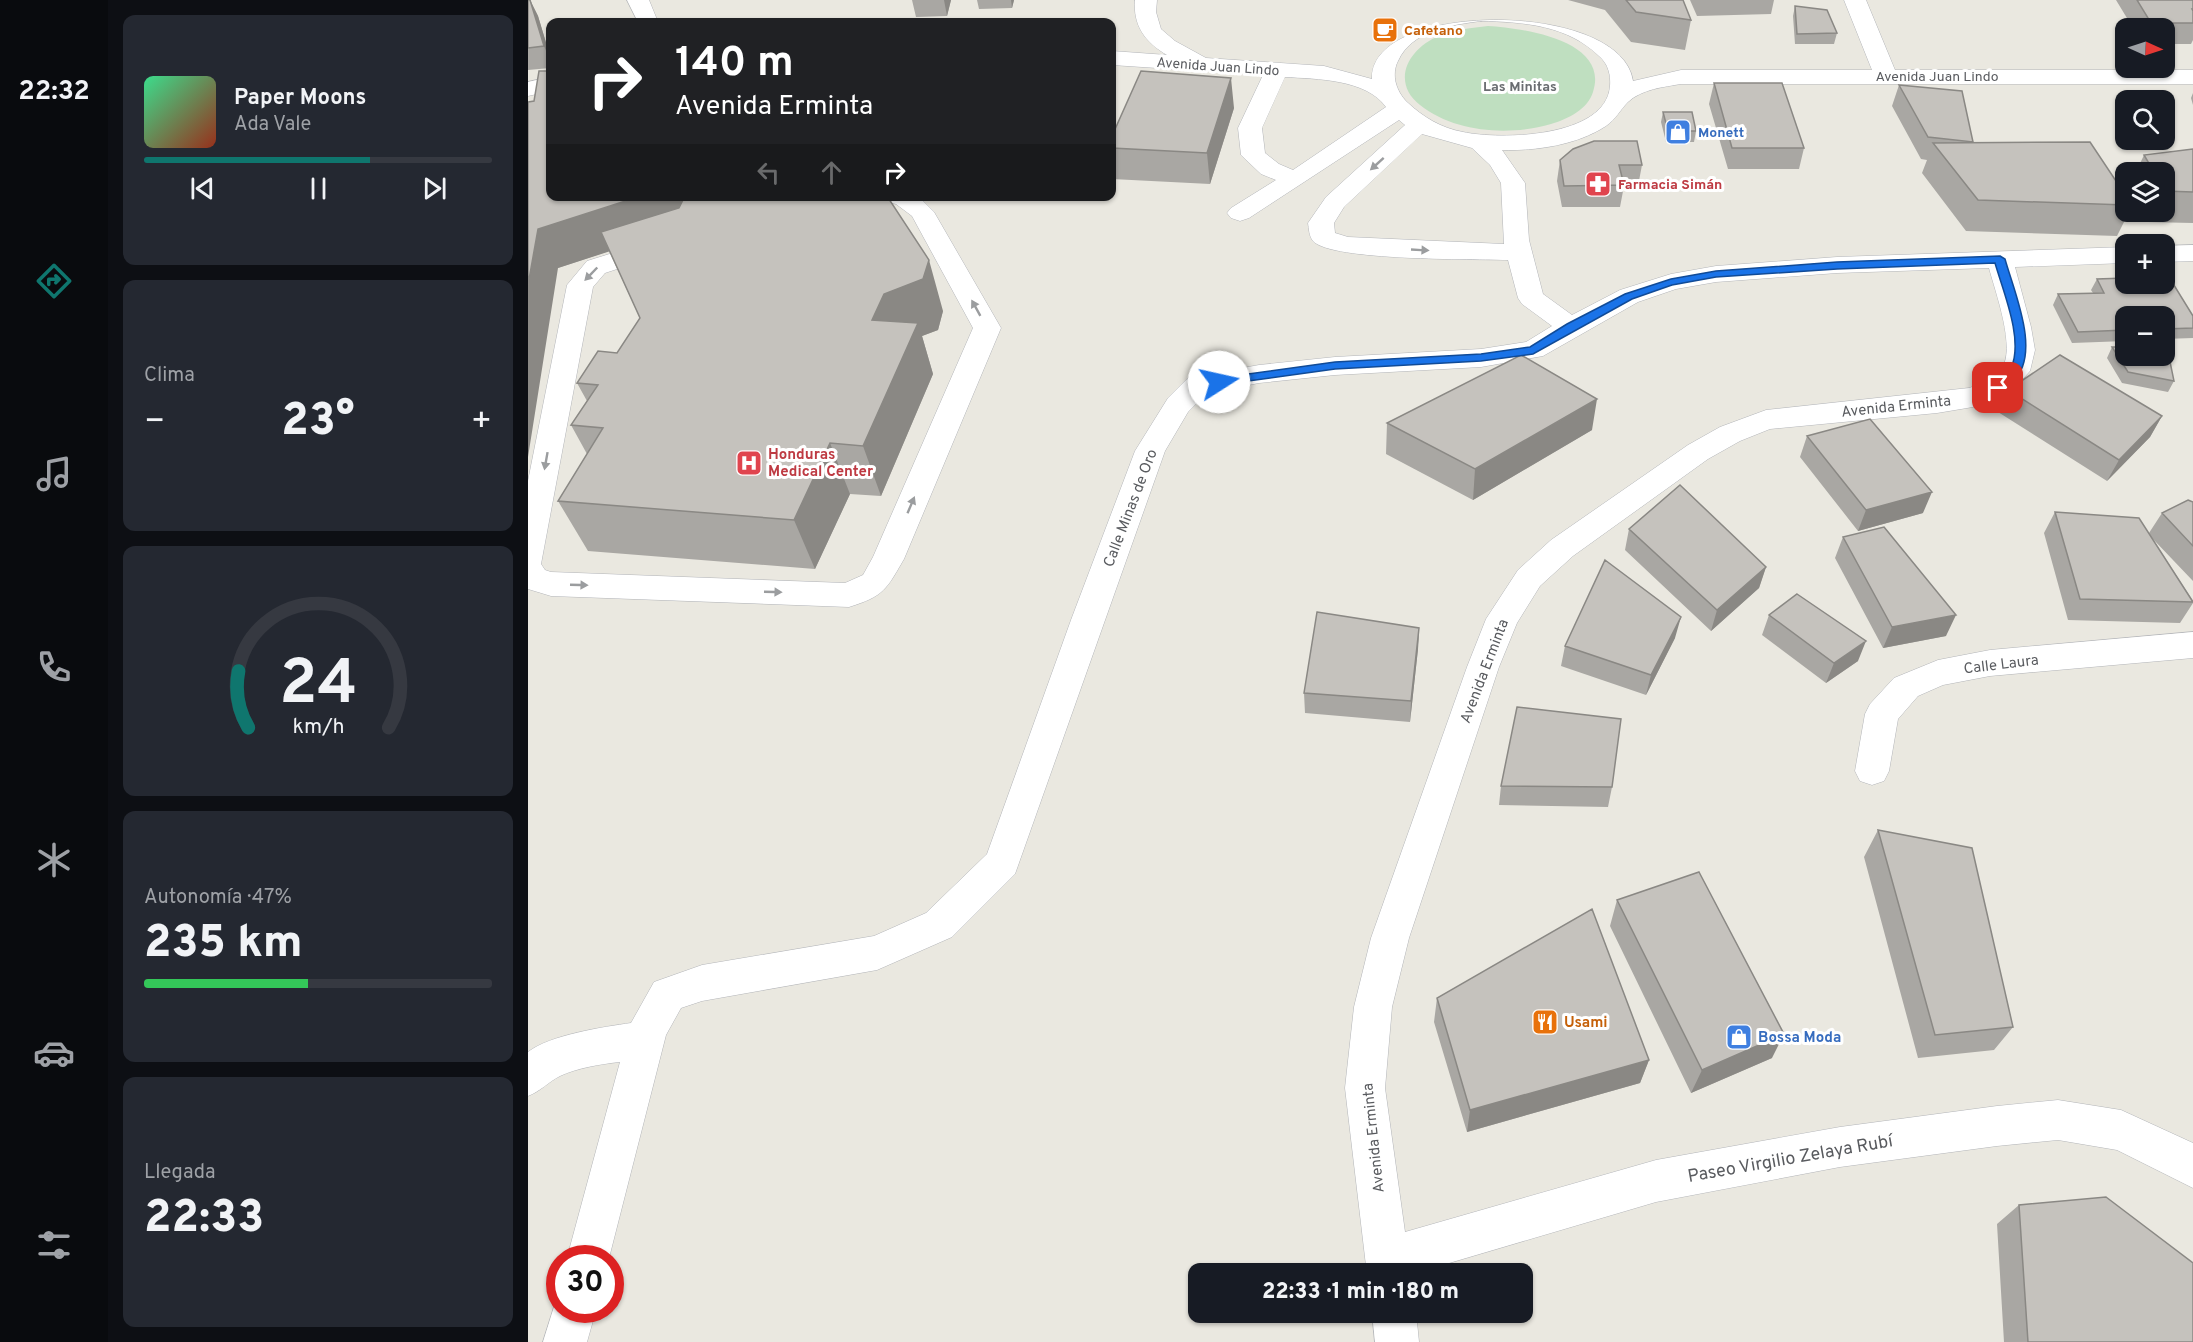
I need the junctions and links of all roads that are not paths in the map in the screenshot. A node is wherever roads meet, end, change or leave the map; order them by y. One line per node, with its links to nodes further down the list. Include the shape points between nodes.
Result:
1 (638, 0): 7 (street)
2 (1473, 0): 8 (street)
3 (1486, 0): 6 (street)
4 (1855, 0): 16 (street)
5 (1145, 6): 9 (street, via 1136,31); 13 (street, via 1148,26 1164,46)
6 (1509, 15): 8 (street); 10 (street, via 1569,27)
7 (646, 18)
8 (1454, 18): 12 (street, via 1412,34)
9 (1123, 40)
10 (1611, 55): 17 (street, Avenida Juan Lindo, via 1644,70); 21 (street, via 1622,76)
11 (1116, 58): 13 (street, Avenida Juan Lindo)
12 (1387, 58): 15 (street, Avenida Juan Lindo, via 1356,69); 23 (street, via 1383,75)
13 (1206, 65): 14 (street, Avenida Juan Lindo)
14 (1276, 70): 15 (street, Avenida Juan Lindo); 28 (street, via 1250,128 1253,154 1270,169)
15 (1324, 74): 23 (street, Avenida Juan Lindo, via 1360,82)
16 (1886, 76): 17 (street, Avenida Juan Lindo); 18 (street, Avenida Juan Lindo)
17 (1681, 77): 21 (street, Avenida Juan Lindo, via 1646,83)
18 (2193, 77)
19 (546, 85): 20 (street)
20 (528, 89)
21 (1619, 98): 26 (street, via 1596,123)
22 (546, 100): 24 (street)
23 (1393, 101): 25 (street); 28 (street)
24 (528, 102)
25 (1420, 124): 27 (street); 33 (street, one-way to 33, via 1335,202 1321,223 1323,237 1344,245)
26 (1554, 140): 27 (street, via 1518,144); 29 (street, via 1528,158)
27 (1480, 142): 29 (street)
28 (1295, 179): 32 (street)
29 (1513, 183): 33 (street)
30 (717, 201): 39 (street, one-way to 39, via 720,210 705,238 596,267 580,285)
31 (908, 201): 40 (street, one-way to 31, via 533,579 551,584 849,595 874,583 888,559 987,328 922,212)
32 (1240, 213)
33 (1519, 252): 38 (street, via 1531,298)
34 (2193, 253): 35 (street)
35 (2175, 254)
36 (2115, 255): 37 (street, Calle Minas de Oro)
37 (2000, 259): 38 (street, Calle Minas de Oro, via 1716,274 1671,282 1629,296); 47 (street, Avenida Erminta, via 2021,350 2016,371 1998,388 1937,403 1766,420 1730,434 1698,452 1562,548 1529,578 1502,619 1390,938 1373,1007 1365,1088)
38 (1571, 327): 43 (street, Calle Minas de Oro, via 1533,350 1481,358 1335,366 1198,385 1178,405 1150,450 1002,863 939,925 877,953 702,983 668,995)
39 (528, 560)
40 (528, 568)
41 (2193, 645): 42 (street, Calle Laura, via 1990,663 1938,673 1906,687 1882,714)
42 (1872, 771)
43 (645, 1040): 44 (street, via 599,1046 548,1061); 46 (street, Calle Minas de Oro)
44 (528, 1077)
45 (2193, 1167): 48 (street, Paseo Virgilio Zelaya Rubí, via 2121,1130 2058,1120 1997,1126 1840,1147 1656,1181)
46 (591, 1245)
47 (1389, 1263)
48 (1398, 1263)
49 (570, 1323): 51 (street)
50 (1395, 1323): 52 (street)
51 (565, 1342)
52 (1397, 1342)

